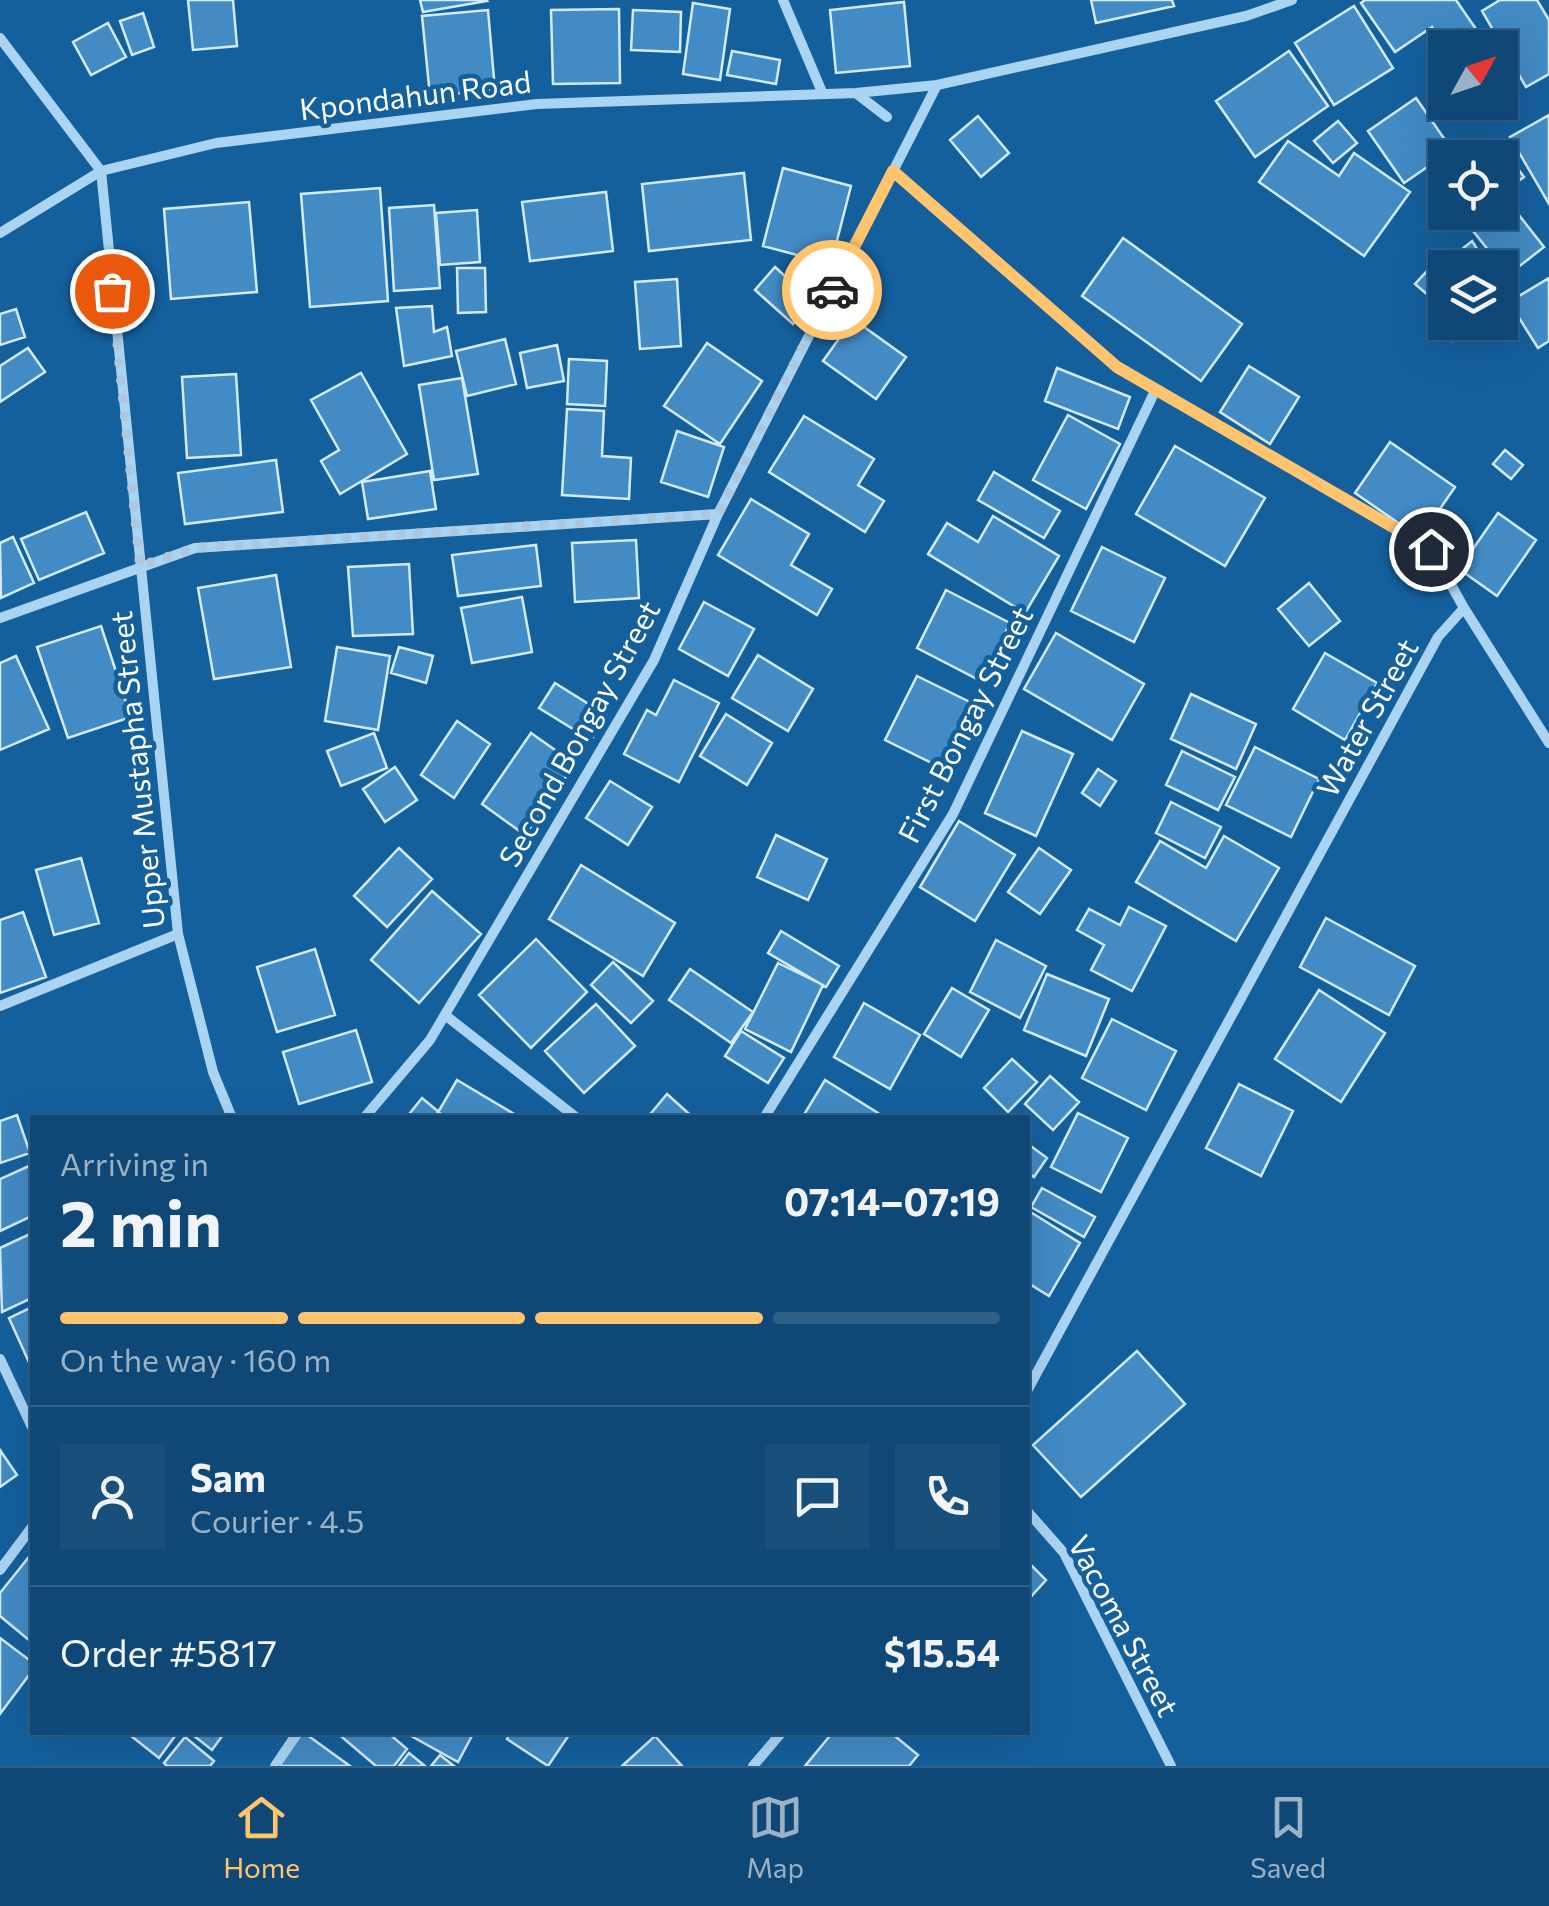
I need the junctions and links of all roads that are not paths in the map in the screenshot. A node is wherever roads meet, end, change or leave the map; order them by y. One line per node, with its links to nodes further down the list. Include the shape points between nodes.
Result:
1 (782, 0): 5 (street)
2 (1292, 0): 4 (street)
3 (0, 38): 8 (street)
4 (937, 85): 6 (street, Kpondahun Road); 9 (street, Second Bongay Street)
5 (822, 92): 6 (street, Kpondahun Road); 8 (street, Kpondahun Road, via 538,104 216,143)
6 (856, 93): 7 (street)
7 (887, 117)
8 (101, 171): 10 (street, Kpondahun Road); 13 (street, Upper Mustapha Street)
9 (893, 171): 11 (street, via 1117,367); 12 (street, Second Bongay Street)
10 (0, 233)
11 (1155, 392): 14 (street, via 1431,549); 23 (street, First Bongay Street, via 953,814)
12 (718, 514): 13 (street, via 195,548); 19 (street, Second Bongay Street, via 654,660)
13 (140, 566): 15 (street); 17 (street, Upper Mustapha Street)
14 (1464, 608): 16 (street); 25 (street, Water Street, via 1438,637)
15 (0, 618)
16 (1549, 743)
17 (178, 934): 18 (street); 20 (street, Upper Mustapha Street, via 213,1072)
18 (0, 1006)
19 (445, 1015): 21 (street, Second Bongay Street); 22 (street)
20 (231, 1115)
21 (367, 1115)
22 (573, 1115)
23 (766, 1115)
24 (0, 1359): 26 (street)
25 (1030, 1385)
26 (30, 1424)
27 (1030, 1514): 34 (street, Vacoma Street, via 1064,1553)
28 (30, 1531): 29 (street)
29 (0, 1570)
30 (296, 1735): 32 (street)
31 (779, 1735): 33 (street)
32 (275, 1766)
33 (753, 1766)
34 (1171, 1766)

